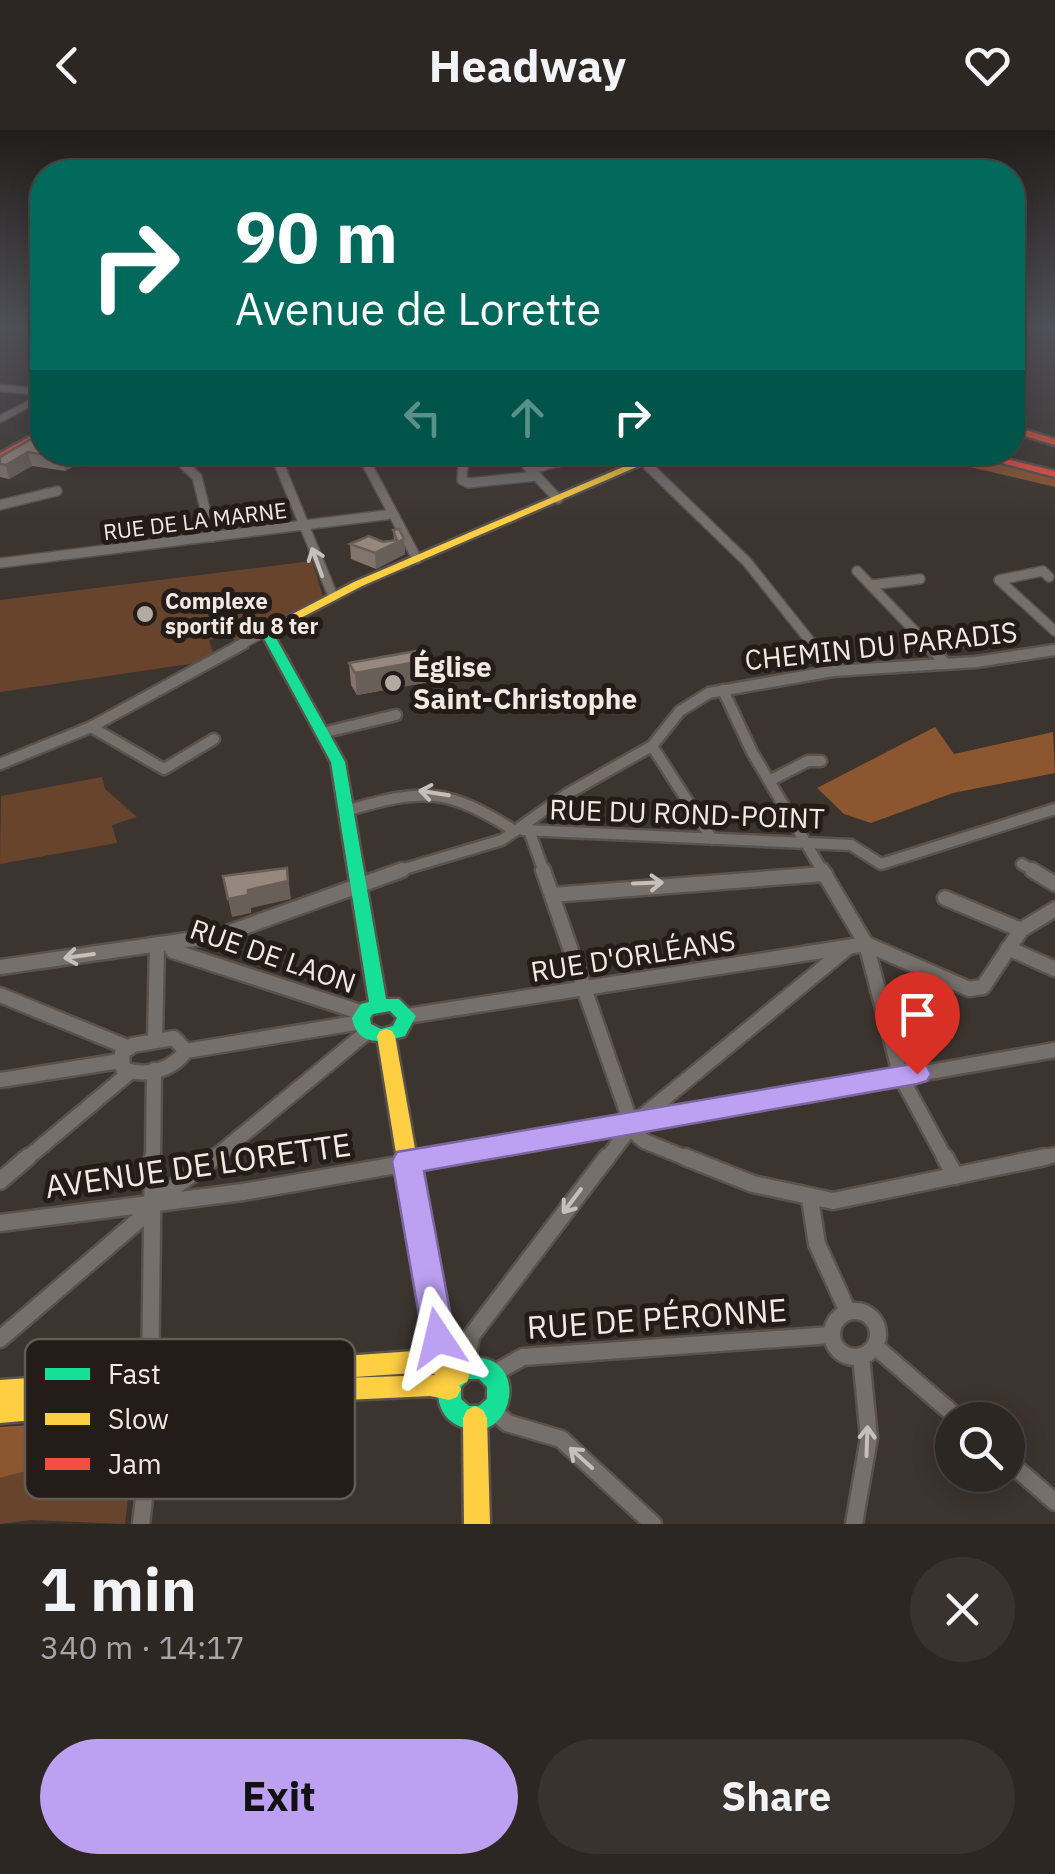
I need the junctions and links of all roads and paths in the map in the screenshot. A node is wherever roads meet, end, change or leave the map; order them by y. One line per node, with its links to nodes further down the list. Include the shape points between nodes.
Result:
1 (30, 403): 2 (street)
2 (24, 407): 3 (street); 4 (street)
3 (30, 408)
4 (0, 419)
5 (1025, 435): 7 (main road)
6 (30, 440): 8 (main road)
7 (1055, 444)
8 (0, 457)
9 (1025, 464): 19 (main road)
10 (184, 465): 26 (street, via 200,485)
11 (279, 465): 25 (street)
12 (367, 465): 24 (street)
13 (464, 465): 20 (street, via 462,480 468,483)
14 (526, 465): 20 (street)
15 (555, 465): 20 (street)
16 (637, 465): 22 (main road)
17 (647, 465): 40 (street, via 747,562)
18 (1023, 465): 19 (main road)
19 (1055, 472)
20 (534, 473): 22 (street)
21 (57, 491): 23 (street)
22 (558, 500): 27 (main road)
23 (0, 505)
24 (394, 514): 25 (street, RUE DE LA MARNE); 27 (street)
25 (304, 525): 26 (street, RUE DE LA MARNE); 33 (street, one-way to 25)
26 (212, 536): 28 (street, RUE DE LA MARNE)
27 (417, 559): 33 (main road)
28 (0, 563)
29 (857, 571): 32 (street)
30 (1050, 576): 35 (street, via 999,580)
31 (920, 578): 32 (street)
32 (871, 585): 37 (street)
33 (332, 596): 34 (main road)
34 (266, 631): 43 (street); 44 (main road)
35 (1055, 631)
36 (1005, 636): 37 (street)
37 (931, 648): 39 (street)
38 (1055, 650): 39 (street, CHEMIN DU PARADIS)
39 (945, 663): 40 (street, CHEMIN DU PARADIS)
40 (832, 671): 41 (street, CHEMIN DU PARADIS)
41 (723, 690): 46 (street, CHEMIN DU PARADIS, via 693,700); 49 (street)
42 (396, 715): 44 (street)
43 (91, 728): 45 (street, via 164,769); 48 (street)
44 (322, 733): 51 (main road, via 338,762)
45 (214, 739)
46 (652, 746): 52 (street, CHEMIN DU PARADIS, via 567,794); 53 (street)
47 (821, 762): 49 (street)
48 (0, 764)
49 (769, 781): 54 (street)
50 (1055, 809): 54 (street, RUE DU ROND-POINT, via 886,863 843,844)
51 (346, 811): 52 (street, one-way to 51, via 440,790); 57 (main road)
52 (522, 831): 53 (street, RUE DU ROND-POINT); 57 (street, CHEMIN DU PARADIS); 59 (street)
53 (712, 839): 54 (street, RUE DU ROND-POINT)
54 (806, 843): 56 (street)
55 (1022, 864): 58 (street)
56 (824, 874): 59 (street, one-way to 56, via 640,882); 64 (street)
57 (358, 883): 63 (street, CHEMIN DU PARADIS, via 222,935); 71 (main road)
58 (1055, 884)
59 (552, 895): 69 (street)
60 (944, 898): 62 (street)
61 (1055, 909): 62 (street)
62 (1021, 930): 66 (street)
63 (163, 944): 67 (street, CHEMIN DU PARADIS, one-way to 67); 73 (street, RUE DE LAON); 75 (street)
64 (866, 944): 65 (street, RUE D'ORLÉANS); 66 (street, via 968,989 982,987); 80 (street)
65 (846, 948): 69 (street, RUE D'ORLÉANS); 82 (street)
66 (1008, 948): 68 (street)
67 (0, 968)
68 (1055, 969)
69 (583, 988): 72 (street, RUE D'ORLÉANS); 82 (street)
70 (0, 995): 78 (street)
71 (378, 1004): 72 (main road, via 393,1004); 73 (main road)
72 (407, 1016): 74 (main road, via 404,1027)
73 (364, 1023): 74 (main road); 77 (street); 88 (street)
74 (386, 1036): 84 (main road)
75 (155, 1040): 77 (street, via 174,1038); 78 (street)
76 (1055, 1050): 80 (street, AVENUE DE LORETTE)
77 (186, 1051): 79 (street, via 174,1066)
78 (126, 1061): 79 (street); 81 (street); 86 (street)
79 (154, 1070): 88 (street)
80 (900, 1077): 82 (street, AVENUE DE LORETTE); 85 (street)
81 (0, 1080)
82 (632, 1125): 84 (street, AVENUE DE LORETTE); 87 (street, via 644,1141 684,1160); 96 (street, one-way to 96, via 471,1336)
83 (1055, 1155): 85 (street)
84 (407, 1161): 88 (street, AVENUE DE LORETTE); 96 (main road, via 438,1338)
85 (955, 1176): 87 (street, via 833,1201)
86 (0, 1180)
87 (810, 1198): 90 (street, via 817,1244)
88 (152, 1203): 89 (street, AVENUE DE LORETTE); 92 (street); 93 (street)
89 (0, 1223)
90 (848, 1312): 91 (street, via 836,1318); 94 (street, via 875,1324)
91 (832, 1336): 94 (street, via 846,1352); 97 (street, RUE DE PÉRONNE, via 523,1357)
92 (153, 1339)
93 (0, 1340)
94 (869, 1352): 102 (street); 112 (street, one-way to 94, via 869,1438)
95 (355, 1369): 96 (main road, via 429,1361)
96 (462, 1372): 97 (main road); 99 (main road)
97 (491, 1374): 105 (main road, via 500,1392)
98 (355, 1386): 99 (main road)
99 (449, 1389): 105 (main road, via 458,1413)
100 (0, 1391): 101 (main road)
101 (25, 1391)
102 (936, 1402)
103 (25, 1408): 104 (main road)
104 (0, 1412)
105 (484, 1414): 110 (main road); 111 (street, one-way to 105, via 561,1440)
106 (1025, 1476): 108 (street)
107 (143, 1499): 109 (street)
108 (1055, 1502)
109 (141, 1524)
110 (477, 1524)
111 (653, 1524)
112 (854, 1524)

